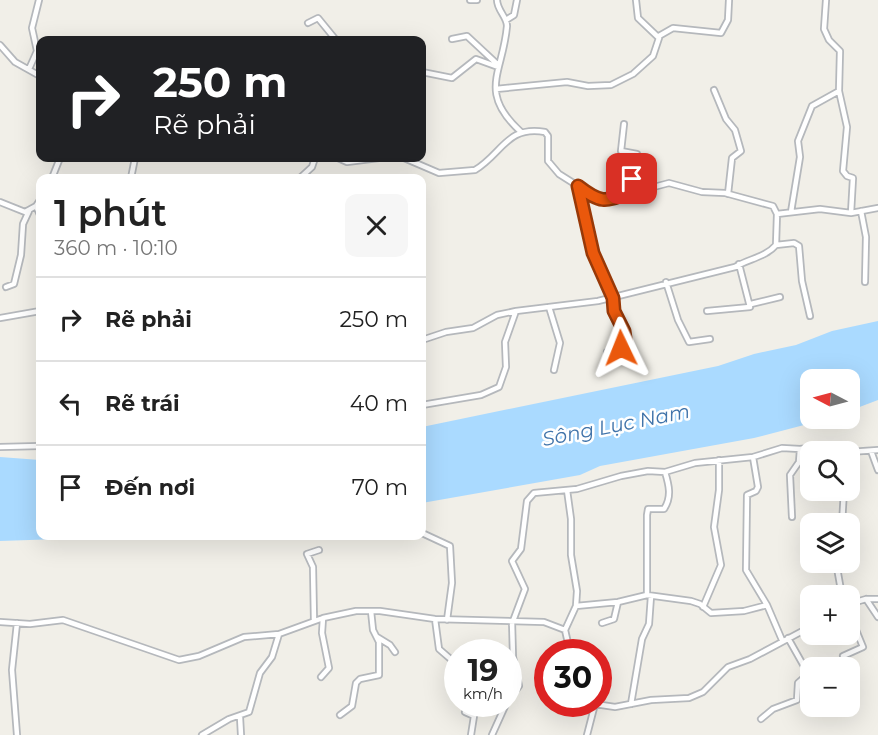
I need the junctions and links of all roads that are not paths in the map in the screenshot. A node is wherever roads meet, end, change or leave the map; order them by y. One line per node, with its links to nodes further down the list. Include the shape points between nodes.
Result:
1 (39, 0): 14 (street, via 32,28)
2 (470, 0): 3 (street)
3 (477, 0)
4 (497, 0): 9 (street)
5 (518, 0): 9 (street, via 514,15)
6 (636, 0): 12 (street, via 639,18)
7 (729, 0): 12 (street, via 728,20 721,33 673,28)
8 (826, 0): 23 (street, via 824,29 840,51)
9 (506, 20): 17 (street)
10 (308, 23): 11 (street, via 318,18)
11 (333, 36)
12 (659, 36): 21 (street, via 653,56 633,74 611,85 567,82)
13 (452, 39): 17 (street, via 467,36)
14 (36, 43)
15 (0, 45): 18 (street, via 15,62)
16 (36, 55): 18 (street)
17 (498, 65): 20 (street, via 477,59 452,78); 21 (street)
18 (29, 69): 19 (street)
19 (36, 73)
20 (426, 73)
21 (496, 88): 25 (street, via 501,111)
22 (714, 90): 31 (street, via 735,130 741,151 732,158)
23 (839, 91): 37 (street, via 812,106 798,141 800,156); 38 (street, via 848,127 843,171 853,178)
24 (624, 124): 30 (street, via 621,151 637,154 632,186)
25 (520, 132): 27 (street, via 475,170 439,173); 29 (street, via 547,134 548,161)
26 (314, 162): 28 (street)
27 (415, 162)
28 (304, 174)
29 (578, 186): 30 (street, via 602,201); 46 (street, via 593,253)
30 (637, 189): 31 (street, via 669,183)
31 (728, 194): 39 (street, via 773,206)
32 (0, 202): 35 (street)
33 (36, 207): 35 (street)
34 (878, 208): 36 (street)
35 (29, 211): 44 (street, via 23,224 14,284)
36 (861, 211): 38 (street); 43 (street, via 866,237)
37 (791, 212): 38 (street, via 820,209); 39 (street)
38 (851, 213)
39 (777, 214): 40 (street)
40 (776, 245): 41 (street, via 769,253); 52 (street, via 799,246)
41 (739, 264): 42 (street, via 712,274); 47 (street)
42 (666, 282): 46 (street); 55 (street, via 688,342)
43 (865, 282)
44 (6, 287)
45 (780, 297): 47 (street)
46 (612, 298): 48 (street); 56 (street, via 626,345)
47 (751, 304): 50 (street, via 747,309)
48 (549, 307): 49 (street); 57 (street, via 560,343)
49 (516, 311): 54 (street, via 497,315 480,326); 58 (street, via 505,342 506,367 499,387 481,395)
50 (708, 311)
51 (36, 312): 53 (street)
52 (810, 316)
53 (0, 318)
54 (426, 339)
55 (710, 339)
56 (607, 352)
57 (554, 370)
58 (426, 404)
59 (36, 446): 60 (street)
60 (0, 447)
61 (800, 449): 65 (street, via 769,450); 70 (street, via 799,462 790,475)
62 (878, 450): 64 (street)
63 (860, 451): 64 (street)
64 (871, 451): 67 (street)
65 (753, 457): 66 (street); 78 (street, via 758,487 747,495 746,570)
66 (719, 460): 68 (street); 80 (street, via 714,527 721,565)
67 (878, 470)
68 (665, 472): 69 (street, via 640,472); 73 (street, via 668,503 664,509 647,511)
69 (567, 490): 79 (street); 87 (street, via 539,491 529,498 520,549 512,561 525,590)
70 (792, 517)
71 (426, 535): 85 (street, via 450,546 452,583)
72 (319, 550): 86 (street, via 308,554 313,567)
73 (649, 595): 77 (street); 80 (street, via 691,601); 105 (street, via 649,624 642,639)
74 (866, 599): 75 (street); 76 (street); 82 (street)
75 (878, 600)
76 (860, 601)
77 (618, 602): 79 (street); 90 (street, via 614,619)
78 (766, 605): 80 (street, via 721,613 711,613); 97 (street)
79 (576, 606): 91 (street)
80 (703, 607)
81 (371, 610): 83 (street); 84 (street); 94 (street)
82 (878, 617)
83 (323, 618): 86 (street); 103 (street, via 328,669)
84 (435, 619): 85 (street); 100 (street, via 439,649)
85 (447, 620): 87 (street)
86 (314, 621): 93 (street)
87 (513, 621): 91 (street, via 544,622); 95 (street)
88 (0, 622): 89 (street)
89 (17, 623): 93 (street, via 63,620 179,660 244,637); 113 (street, via 12,670)
90 (602, 623)
91 (565, 630): 96 (street)
92 (800, 632): 97 (street)
93 (279, 634): 108 (street, via 272,657 260,673 249,712)
94 (375, 635): 99 (street); 107 (street, via 379,647 378,676 356,683 352,706)
95 (514, 639)
96 (567, 639)
97 (785, 639): 102 (street); 105 (street, via 728,667 703,692 689,698)
98 (860, 640): 101 (street, via 863,647)
99 (395, 652)
100 (444, 653)
101 (843, 656)
102 (800, 662)
103 (321, 677)
104 (800, 682): 112 (street, via 797,700 773,709)
105 (631, 704): 106 (street)
106 (612, 707)
107 (340, 715)
108 (240, 717): 114 (street); 115 (street)
109 (474, 717): 116 (street)
110 (501, 717): 117 (street)
111 (592, 717): 118 (street)
112 (761, 719)
113 (17, 735)
114 (202, 735)
115 (241, 735)
116 (471, 735)
117 (492, 735)
118 (587, 735)

